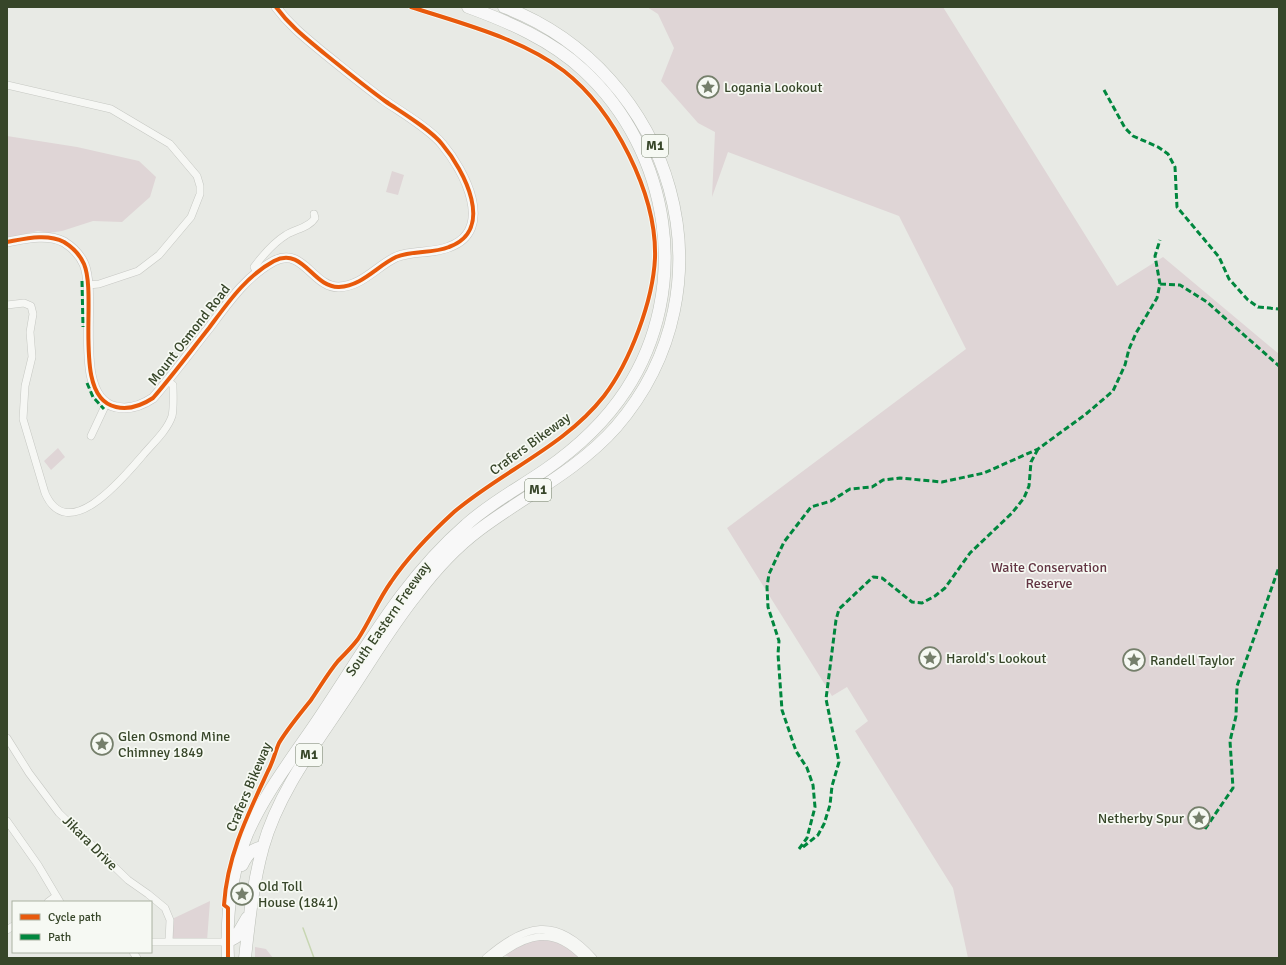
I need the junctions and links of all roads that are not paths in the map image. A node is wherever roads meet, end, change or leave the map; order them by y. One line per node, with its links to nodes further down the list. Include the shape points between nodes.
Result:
1 (276, 7): 7 (street, Mount Osmond Road, via 290,24 364,87 441,143 464,179 474,217 469,232 454,245 440,250 403,255 352,284 340,287 327,284 300,262 290,258 276,260)
2 (468, 7): 16 (highway, South Eastern Freeway / M1, via 536,36 560,52 583,70 621,114 648,166 663,222 665,251 660,309 652,337 627,389 595,429 568,453 471,520 427,562 408,586 278,780 251,826)
3 (504, 7): 15 (highway, South Eastern Freeway / M1, via 541,24 589,57 610,78 644,124 668,178 675,207 679,265 668,331 650,377 635,402 597,447 551,482 477,531 434,572 398,619 317,742 286,792)
4 (7, 85): 8 (street, via 111,109 170,144 199,180 200,194 191,217 158,255 138,271 99,284)
5 (314, 214): 7 (street, via 312,222 270,248 254,267)
6 (7, 242): 8 (street, via 42,238 63,242 80,257 86,269)
7 (257, 273): 10 (street, Mount Osmond Road, via 241,287)
8 (88, 285): 11 (street, via 91,376 96,392)
9 (7, 305): 10 (street, via 24,303 31,306 33,314 30,332 32,357 25,386 23,418 45,493 55,509 71,512 93,505 111,491 137,462 161,434 172,415 173,385)
10 (168, 380): 11 (street, Mount Osmond Road, via 153,398 144,404 130,408)
11 (106, 404): 12 (street)
12 (92, 436)
13 (7, 738): 19 (street, Jikara Drive, via 59,813 128,880 165,908 170,920)
14 (7, 821): 17 (street)
15 (263, 847): 16 (highway, via 249,853); 18 (highway, M1)
16 (231, 888): 21 (highway, M1)
17 (58, 899)
18 (250, 914): 21 (highway, via 236,937); 23 (highway, M1)
19 (168, 941): 20 (street); 21 (street)
20 (152, 942)
21 (227, 942): 22 (highway, M1); 23 (highway, via 235,944)
22 (228, 958)
23 (244, 958)
24 (486, 958): 27 (street, via 515,936 540,929 567,936)
25 (495, 958): 26 (street, via 521,941 541,936 565,942)
26 (584, 958)
27 (593, 958)

